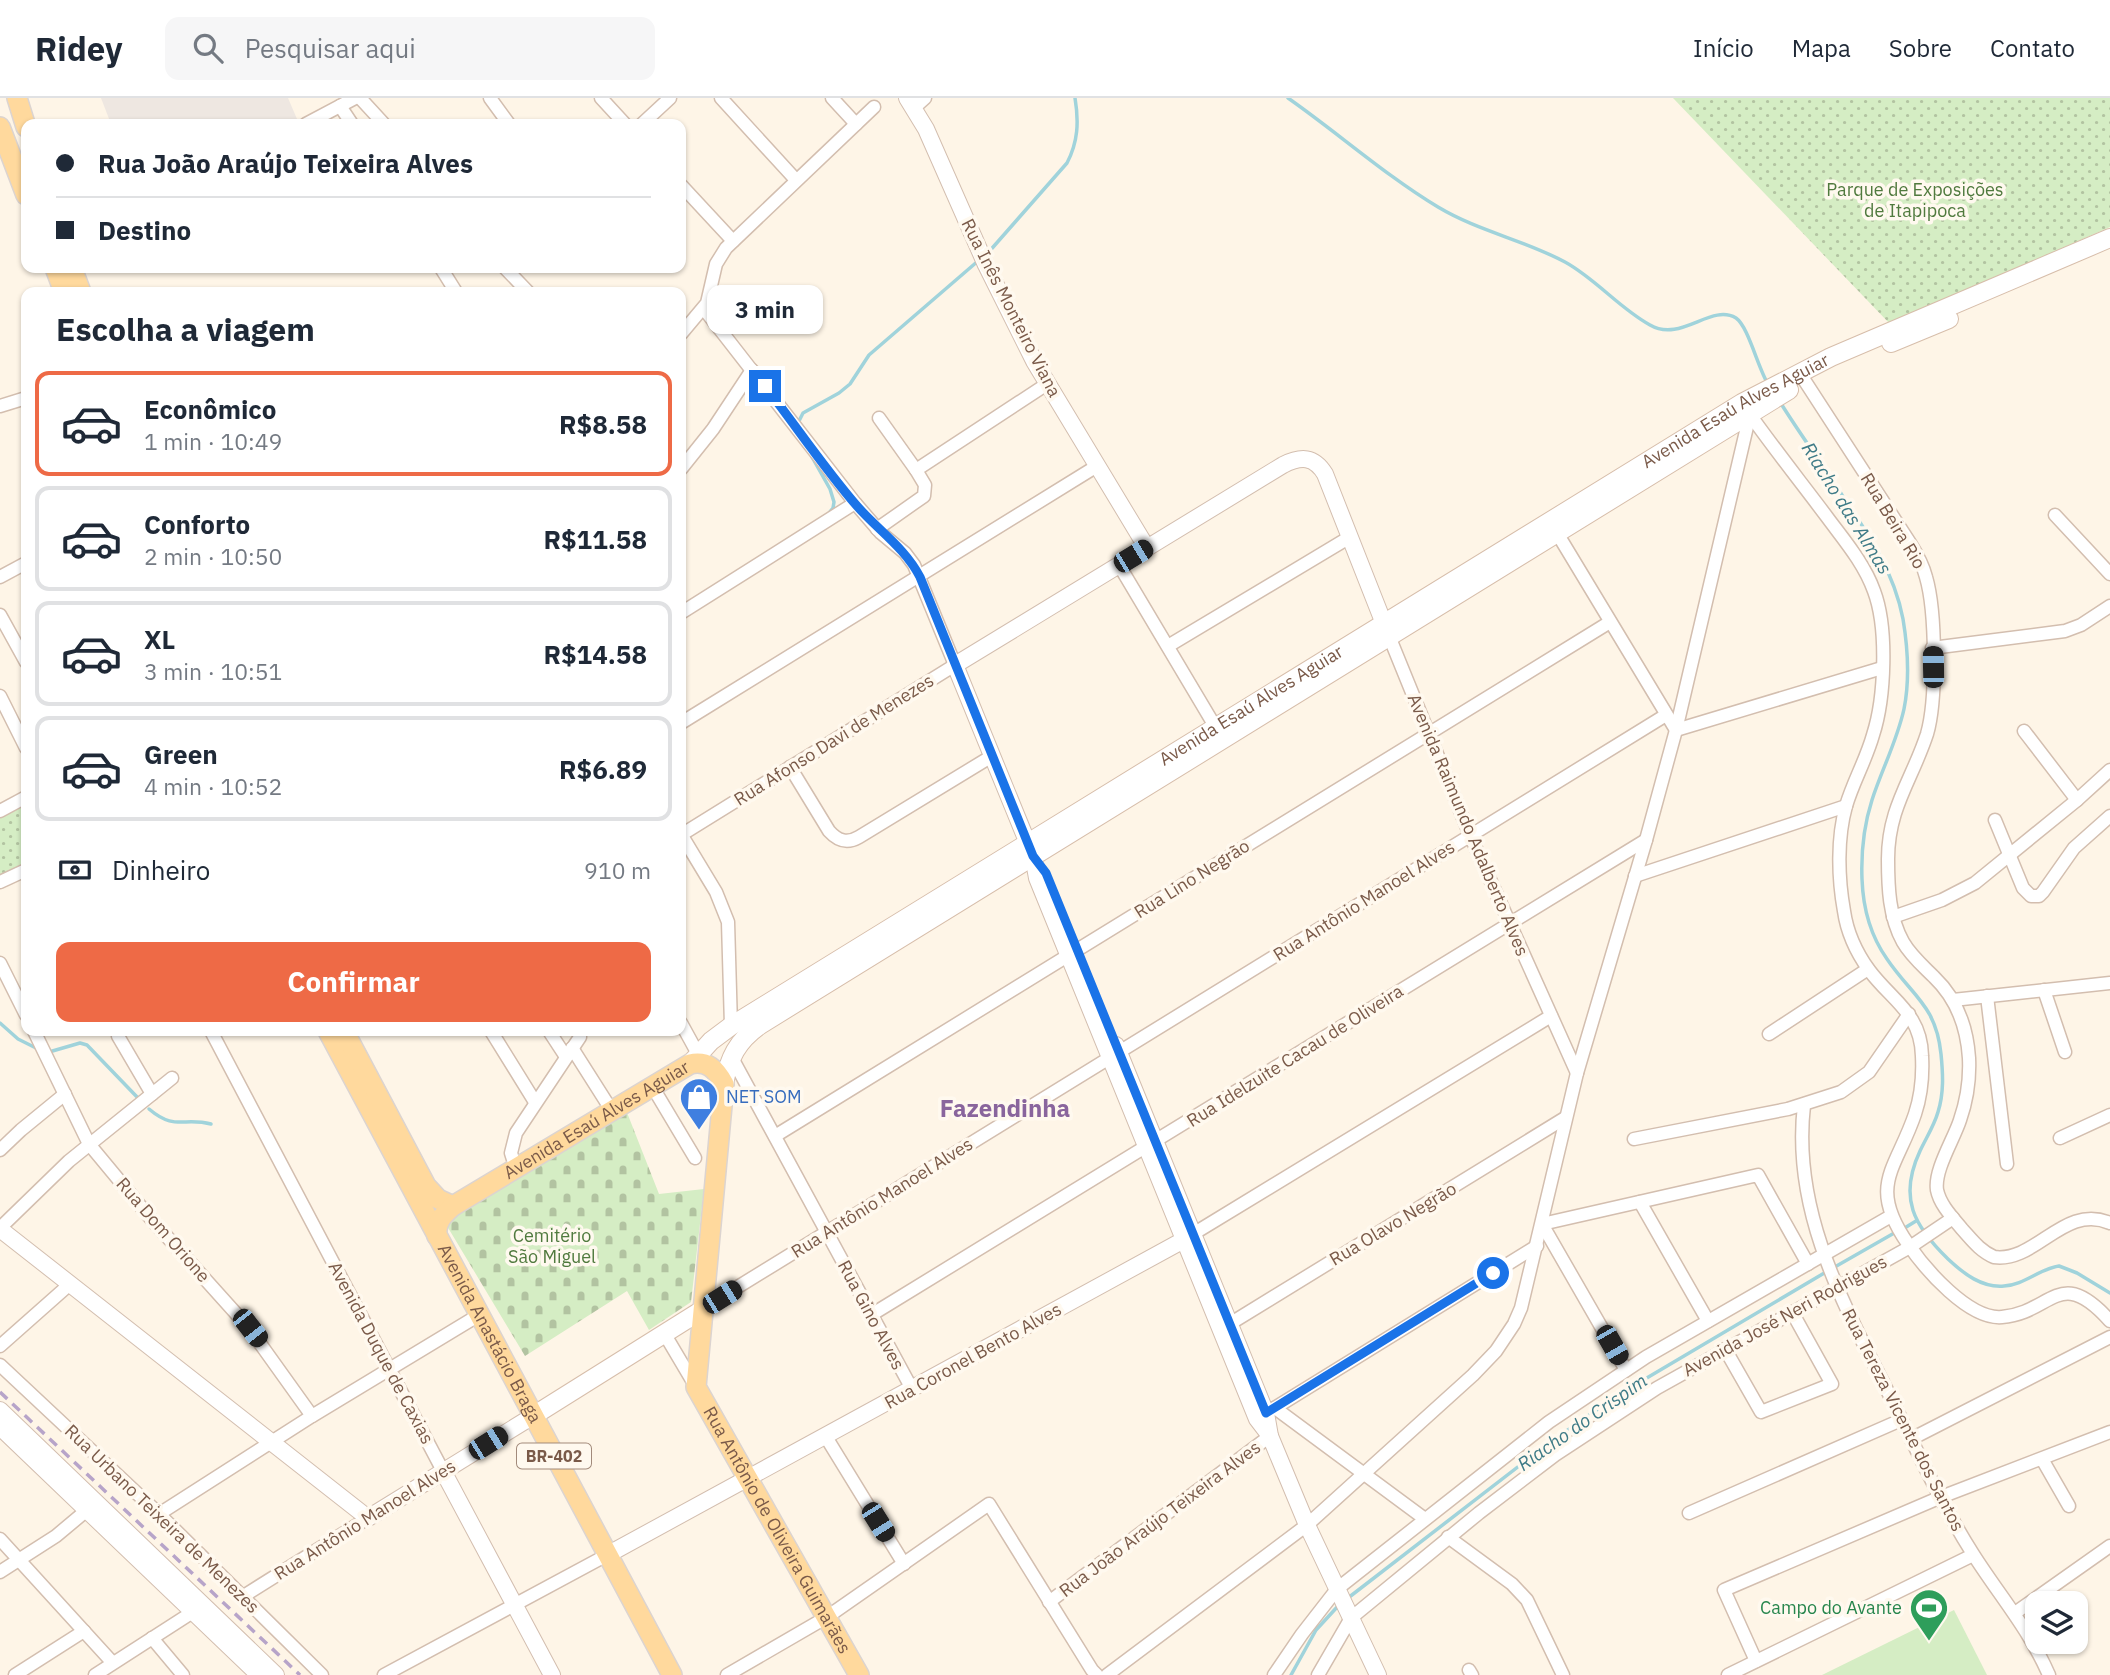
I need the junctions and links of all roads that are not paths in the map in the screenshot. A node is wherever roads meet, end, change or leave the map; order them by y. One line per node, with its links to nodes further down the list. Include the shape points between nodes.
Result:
1 (17, 98): 11 (main road)
2 (357, 98): 9 (street); 14 (street)
3 (490, 98): 15 (street)
4 (601, 98): 16 (street)
5 (670, 98): 17 (street)
6 (721, 98): 20 (street)
7 (832, 98): 18 (street)
8 (916, 101): 33 (street, Rua Inês Monteiro Viana, via 983,258)
9 (340, 106): 12 (street); 13 (street)
10 (873, 107): 18 (street)
11 (24, 119)
12 (315, 119)
13 (349, 119)
14 (379, 119)
15 (505, 119)
16 (620, 119)
17 (647, 119)
18 (856, 124): 20 (street)
19 (3, 146): 21 (main road)
20 (796, 180): 24 (street)
21 (21, 184)
22 (686, 189): 24 (street)
23 (2110, 238): 28 (main road, Avenida Esaú Alves Aguiar)
24 (733, 241): 29 (street, via 716,264)
25 (2110, 250): 28 (main road, Avenida Esaú Alves Aguiar)
26 (510, 273): 27 (street)
27 (523, 287)
28 (1977, 300): 32 (main road, Avenida Esaú Alves Aguiar)
29 (704, 309): 30 (street); 31 (street)
30 (686, 329)
31 (752, 370): 39 (street); 42 (street)
32 (1802, 377): 35 (main road, Avenida Esaú Alves Aguiar); 59 (street, Rua Beira Rio, via 1922,564 1931,600)
33 (1047, 384): 40 (street, Rua Inês Monteiro Viana); 41 (street)
34 (21, 400): 36 (street)
35 (1753, 404): 44 (main road, Avenida Esaú Alves Aguiar); 62 (street, via 1866,574 1877,601); 66 (street)
36 (0, 406)
37 (879, 418): 41 (street)
38 (1313, 460): 46 (street, Avenida Raimundo Adalberto Alves, via 1325,474); 47 (street, Rua Afonso Davi de Menezes, via 1289,462)
39 (686, 463)
40 (1097, 466): 47 (street, Rua Inês Monteiro Viana); 52 (street)
41 (916, 470): 45 (street, via 925,485 924,496)
42 (855, 503): 45 (street); 54 (street)
43 (2054, 514): 50 (street)
44 (1554, 527): 56 (street); 57 (main road, Avenida Esaú Alves Aguiar)
45 (877, 529): 52 (street, via 905,553)
46 (1350, 537): 57 (street, Avenida Raimundo Adalberto Alves); 58 (street)
47 (1147, 548): 48 (street, Rua Afonso Davi de Menezes)
48 (1119, 565): 58 (street); 61 (street, Rua Afonso Davi de Menezes)
49 (21, 566): 51 (street)
50 (2110, 574)
51 (0, 577)
52 (920, 577): 61 (street); 65 (street)
53 (2110, 606): 59 (street, via 2065,631)
54 (686, 610)
55 (0, 615): 60 (street)
56 (1610, 622): 64 (street); 68 (street, Rua Lino Negrão)
57 (1387, 630): 68 (street, Avenida Raimundo Adalberto Alves); 69 (main road, Avenida Esaú Alves Aguiar)
58 (1168, 646): 69 (street)
59 (1933, 648): 89 (street, Rua Beira Rio, via 1929,726 1896,804 1890,833 1888,881)
60 (21, 653)
61 (955, 665): 71 (street); 72 (street, Rua Afonso Davi de Menezes)
62 (1882, 668): 66 (street); 76 (street, via 1877,725)
63 (1, 699): 70 (street)
64 (1666, 715): 66 (street); 81 (street, Rua Antônio Manoel Alves)
65 (686, 720)
66 (1676, 730): 82 (street)
67 (2024, 731): 75 (street)
68 (1429, 733): 81 (street, Avenida Raimundo Adalberto Alves); 92 (street, Rua Lino Negrão)
69 (1220, 734): 84 (main road, Avenida Esaú Alves Aguiar)
70 (21, 738)
71 (992, 756): 72 (street, via 846,841 829,831); 84 (street)
72 (790, 767): 80 (street, Rua Afonso Davi de Menezes)
73 (2110, 769): 75 (street)
74 (21, 800): 77 (street)
75 (2077, 800): 85 (street)
76 (1846, 806): 87 (street); 94 (street, via 1841,838 1844,912 1849,934)
77 (0, 811)
78 (2110, 816): 85 (street, via 2074,848 2039,895 2031,896 2023,888)
79 (1995, 820): 85 (street)
80 (686, 831)
81 (1470, 835): 90 (street, Avenida Raimundo Adalberto Alves); 118 (street, Rua Antônio Manoel Alves)
82 (1646, 840): 87 (street); 90 (street, Rua Idelzuite Cacau de Oliveira)
83 (686, 842): 102 (street, via 728,922)
84 (1031, 850): 91 (main road, Avenida Esaú Alves Aguiar); 92 (street, via 1037,878)
85 (2010, 856): 89 (street, via 1959,893)
86 (21, 872): 88 (street)
87 (1635, 876): 120 (street)
88 (0, 881)
89 (1893, 917): 98 (street, Rua Beira Rio, via 1910,953)
90 (1509, 923): 101 (street, Avenida Raimundo Adalberto Alves); 135 (street, Rua Idelzuite Cacau de Oliveira)
91 (883, 941): 102 (main road, Avenida Esaú Alves Aguiar); 117 (main road, Avenida Esaú Alves Aguiar, via 752,1031)
92 (1073, 953): 118 (street); 131 (street, Rua Lino Negrão)
93 (0, 963): 99 (street)
94 (1868, 969): 100 (street); 103 (street)
95 (2110, 983): 96 (street)
96 (2044, 990): 97 (street); 115 (street)
97 (1987, 996): 98 (street); 113 (street)
98 (1953, 1000): 114 (street, Rua Beira Rio)
99 (21, 1004)
100 (1909, 1014): 127 (street, via 1861,1079 1841,1092); 147 (street, via 1919,1030 1922,1078 1914,1116 1888,1180)
101 (1551, 1016): 120 (street, Avenida Raimundo Adalberto Alves); 149 (street, Rua Coronel Bento Alves)
102 (731, 1026): 117 (main road); 119 (main road, Avenida Esaú Alves Aguiar)
103 (1769, 1034)
104 (36, 1036): 124 (street, Rua Dom Orione)
105 (118, 1036): 125 (street)
106 (214, 1036): 167 (street, Avenida Duque de Caxias)
107 (340, 1036): 148 (main road, Avenida Anastácio Braga / BR-402)
108 (341, 1036): 141 (main road, Avenida Anastácio Braga / BR-402, via 429,1191)
109 (494, 1036): 126 (street)
110 (554, 1036): 116 (street)
111 (686, 1036): 119 (street)
112 (580, 1037): 116 (street)
113 (1993, 1042): 114 (street); 138 (street)
114 (1968, 1045): 142 (street, Rua Beira Rio, via 1963,1111 1937,1182 1941,1201)
115 (2065, 1052)
116 (569, 1053): 126 (street); 128 (street)
117 (732, 1056): 122 (main road, Avenida Esaú Alves Aguiar); 131 (street, Rua Gino Alves)
118 (1115, 1056): 135 (street); 146 (street, Rua Antônio Manoel Alves)
119 (694, 1059): 122 (main road, via 712,1067); 123 (main road, Avenida Esaú Alves Aguiar)
120 (1577, 1073): 130 (street)
121 (172, 1079): 125 (street)
122 (724, 1084): 155 (main road, Rua Antônio de Oliveira Guimarães)
123 (652, 1086): 128 (main road, Avenida Esaú Alves Aguiar); 137 (street)
124 (65, 1094): 134 (street, Rua Dom Orione); 136 (street)
125 (152, 1094): 134 (street)
126 (535, 1102): 139 (street, via 513,1139)
127 (1804, 1105): 133 (street); 151 (street, Rua Tereza Vicente dos Santos, via 1803,1168)
128 (612, 1111): 139 (main road, Avenida Esaú Alves Aguiar)
129 (2110, 1115): 132 (street)
130 (1565, 1118): 144 (street); 161 (street, Rua Olavo Negrão)
131 (775, 1136): 146 (street, Rua Gino Alves)
132 (2060, 1138)
133 (1634, 1139)
134 (89, 1144): 145 (street); 173 (street, Rua Dom Orione, via 250,1328)
135 (1151, 1145): 149 (street); 158 (street, Rua Idelzuite Cacau de Oliveira)
136 (0, 1150)
137 (695, 1158)
138 (2007, 1164)
139 (516, 1169): 141 (main road, Avenida Esaú Alves Aguiar)
140 (1640, 1202): 144 (street); 152 (street, via 1758,1174); 159 (street)
141 (453, 1206): 148 (main road, via 439,1222)
142 (1952, 1218): 143 (street, Rua Beira Rio, via 1979,1248 1998,1258 2022,1251 2083,1219); 147 (street, Avenida José Neri Rodrigues)
143 (2110, 1223)
144 (1542, 1224): 150 (street); 168 (street)
145 (0, 1228): 153 (street)
146 (827, 1232): 155 (street, Rua Antônio Manoel Alves); 158 (street, Rua Gino Alves)
147 (1900, 1232): 151 (street, Avenida José Neri Rodrigues); 154 (street, Avenida José Neri Rodrigues); 160 (street, via 1950,1291 1979,1314 2003,1317 2063,1293 2085,1300)
148 (437, 1236): 157 (main road, Avenida Anastácio Braga / BR-402)
149 (1188, 1237): 161 (street); 170 (street, Rua Coronel Bento Alves)
150 (1537, 1246): 172 (street); 184 (street, via 1521,1308 1496,1351)
151 (1823, 1255): 152 (street, Avenida José Neri Rodrigues); 154 (street, Rua Tereza Vicente dos Santos)
152 (1808, 1264): 159 (street, Avenida José Neri Rodrigues)
153 (70, 1284): 164 (street); 181 (street)
154 (1836, 1288): 156 (street, Avenida José Neri Rodrigues); 175 (street, Rua Tereza Vicente dos Santos)
155 (702, 1310): 162 (main road, Rua Antônio Manoel Alves); 169 (main road, Rua Antônio de Oliveira Guimarães)
156 (1792, 1312): 165 (street, Avenida José Neri Rodrigues); 165 (street, via 1832,1384 1761,1412)
157 (479, 1315): 167 (street); 174 (main road, Avenida Anastácio Braga / BR-402)
158 (871, 1315): 170 (street, Rua Gino Alves)
159 (1708, 1321): 168 (street, Avenida José Neri Rodrigues)
160 (2110, 1321)
161 (1225, 1327): 172 (street)
162 (664, 1333): 169 (street, Rua Antônio de Oliveira Guimarães); 174 (main road, Rua Antônio Manoel Alves)
163 (2110, 1338): 180 (street)
164 (0, 1346)
165 (1725, 1349): 194 (street, Avenida José Neri Rodrigues, via 1611,1417)
166 (0, 1365): 190 (street, Rua Urbano Teixeira de Menezes)
167 (389, 1368): 173 (street); 183 (street, Avenida Duque de Caxias)
168 (1626, 1370): 192 (street, Avenida José Neri Rodrigues, via 1549,1422)
169 (696, 1387): 185 (main road, Rua Antônio de Oliveira Guimarães)
170 (912, 1390): 179 (street, Rua Coronel Bento Alves)
171 (0, 1410): 188 (street, Rua Urbano Teixeira de Menezes)
172 (1266, 1413): 178 (street); 184 (street)
173 (312, 1416): 181 (street)
174 (533, 1416): 183 (street, Rua Antônio Manoel Alves); 197 (main road, Avenida Anastácio Braga / BR-402)
175 (1901, 1420): 180 (street, Rua Tereza Vicente dos Santos); 189 (street)
176 (0, 1427): 188 (street, Rua Urbano Teixeira de Menezes)
177 (2110, 1432): 182 (street)
178 (1270, 1436): 193 (street); 204 (street, Rua João Araújo Teixeira Alves)
179 (826, 1437): 185 (street, Rua Coronel Bento Alves); 200 (street)
180 (1911, 1439): 186 (street, Rua Tereza Vicente dos Santos)
181 (272, 1441): 190 (street); 191 (street)
182 (2042, 1459): 186 (street); 187 (street)
183 (443, 1471): 191 (street, Rua Antônio Manoel Alves); 205 (street, Avenida Duque de Caxias)
184 (1364, 1474): 192 (street); 193 (street)
185 (748, 1479): 197 (street, Rua Coronel Bento Alves); 208 (main road, Rua Antônio de Oliveira Guimarães)
186 (1941, 1497): 198 (street, Rua Tereza Vicente dos Santos); 212 (street, via 1724,1590)
187 (2069, 1506)
188 (90, 1507): 199 (street); 206 (street, Rua Urbano Teixeira de Menezes)
189 (1689, 1513)
190 (159, 1514): 203 (street, Rua Urbano Teixeira de Menezes)
191 (368, 1518): 203 (street, Rua Antônio Manoel Alves)
192 (1425, 1519): 202 (street, Avenida José Neri Rodrigues)
193 (1307, 1525): 202 (street); 226 (street)
194 (1448, 1537): 209 (street, Avenida José Neri Rodrigues); 230 (street, via 1527,1600)
195 (0, 1539): 199 (street)
196 (2110, 1546): 207 (street)
197 (607, 1555): 205 (street, Rua Coronel Bento Alves); 222 (main road, Avenida Anastácio Braga / BR-402)
198 (1973, 1555): 207 (street, Rua Tereza Vicente dos Santos); 212 (street)
199 (19, 1560): 201 (street); 210 (street)
200 (904, 1564): 204 (street, via 989,1504); 208 (street)
201 (0, 1572)
202 (1337, 1589): 209 (street); 227 (street, Avenida José Neri Rodrigues)
203 (242, 1597): 219 (street, Rua Urbano Teixeira de Menezes)
204 (1049, 1602): 225 (street)
205 (516, 1605): 220 (street, Rua Coronel Bento Alves); 221 (street, Avenida Duque de Caxias)
206 (197, 1609): 211 (street); 217 (street, Rua Urbano Teixeira de Menezes); 218 (street, Rua Urbano Teixeira de Menezes)
207 (2015, 1613): 232 (street, Rua Tereza Vicente dos Santos)
208 (827, 1617): 223 (street); 224 (main road, Rua Antônio de Oliveira Guimarães)
209 (1351, 1618): 228 (street); 229 (street)
210 (83, 1631): 213 (street); 214 (street)
211 (152, 1638): 213 (street); 216 (street)
212 (1756, 1661): 231 (street)
213 (112, 1662): 215 (street)
214 (15, 1675)
215 (95, 1675)
216 (183, 1675)
217 (259, 1675)
218 (276, 1675)
219 (322, 1675)
220 (384, 1675)
221 (552, 1675)
222 (672, 1675)
223 (727, 1675)
224 (859, 1675)
225 (1097, 1675)
226 (1107, 1675)
227 (1274, 1675)
228 (1318, 1675)
229 (1378, 1675)
230 (1563, 1675)
231 (1728, 1675)
232 (2049, 1675)

